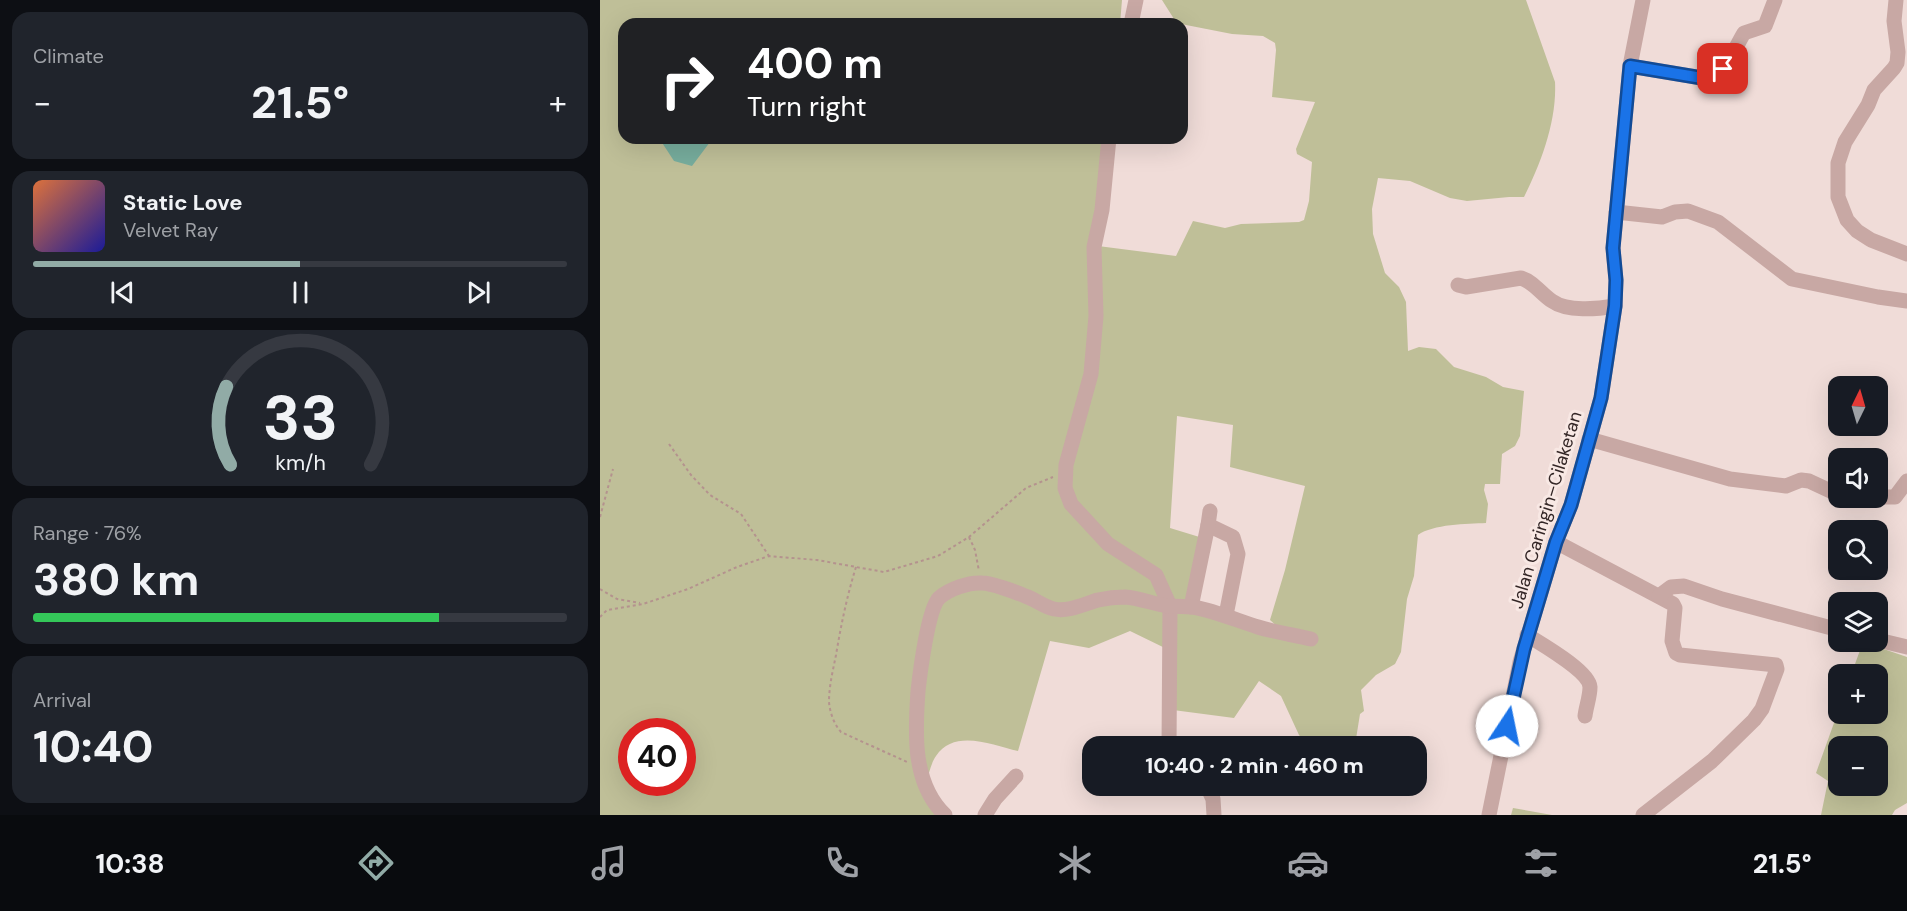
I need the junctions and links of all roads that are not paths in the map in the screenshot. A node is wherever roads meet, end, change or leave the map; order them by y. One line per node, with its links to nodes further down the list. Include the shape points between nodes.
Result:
1 (1136, 0): 5 (street)
2 (1643, 0): 6 (street, Jalan Caringin–Cilaketan)
3 (1775, 0): 6 (street, via 1765,26 1744,33 1723,69 1713,75 1702,78)
4 (1896, 0): 9 (street, via 1897,63 1875,90 1845,142 1838,163 1838,197 1847,220 1857,231)
5 (1132, 18)
6 (1630, 66): 8 (street, Jalan Caringin–Cilaketan)
7 (1108, 144): 19 (street, via 1094,247 1096,316 1091,374 1066,465 1065,488 1071,504 1108,544 1156,575)
8 (1616, 212): 11 (street, via 1662,218 1688,211 1718,222 1791,279); 12 (street, Jalan Caringin–Cilaketan)
9 (1907, 254)
10 (1458, 285): 12 (street, via 1521,278 1554,303 1596,309)
11 (1907, 301)
12 (1615, 306): 13 (street, Jalan Caringin–Cilaketan, via 1601,398)
13 (1589, 439): 15 (street, via 1730,479 1786,486 1801,480); 17 (street, Jalan Caringin–Cilaketan)
14 (1907, 481): 16 (street)
15 (1828, 490)
16 (1901, 499)
17 (1556, 542): 18 (street); 23 (street, Jalan Caringin–Cilaketan)
18 (1659, 596): 22 (street, via 1671,587 1684,586); 35 (street, via 1675,608 1672,646 1676,653 1772,663 1777,669 1754,720 1712,761)
19 (1170, 606): 20 (street); 28 (street); 31 (street, via 1124,597 1058,610 982,583 963,586 938,599 920,673 916,711 921,774 927,792)
20 (1191, 607): 21 (street); 21 (street, via 1209,518 1233,537 1238,547)
21 (1226, 615): 24 (street)
22 (1828, 627)
23 (1527, 635): 27 (street, via 1585,678 1590,686); 34 (street, Jalan Caringin–Cilaketan)
24 (1311, 639)
25 (1888, 642): 26 (street)
26 (1907, 647)
27 (1585, 716)
28 (1169, 736)
29 (1016, 776): 32 (street)
30 (1212, 796): 33 (street)
31 (945, 815)
32 (985, 815)
33 (1214, 815)
34 (1489, 815)
35 (1643, 815)

